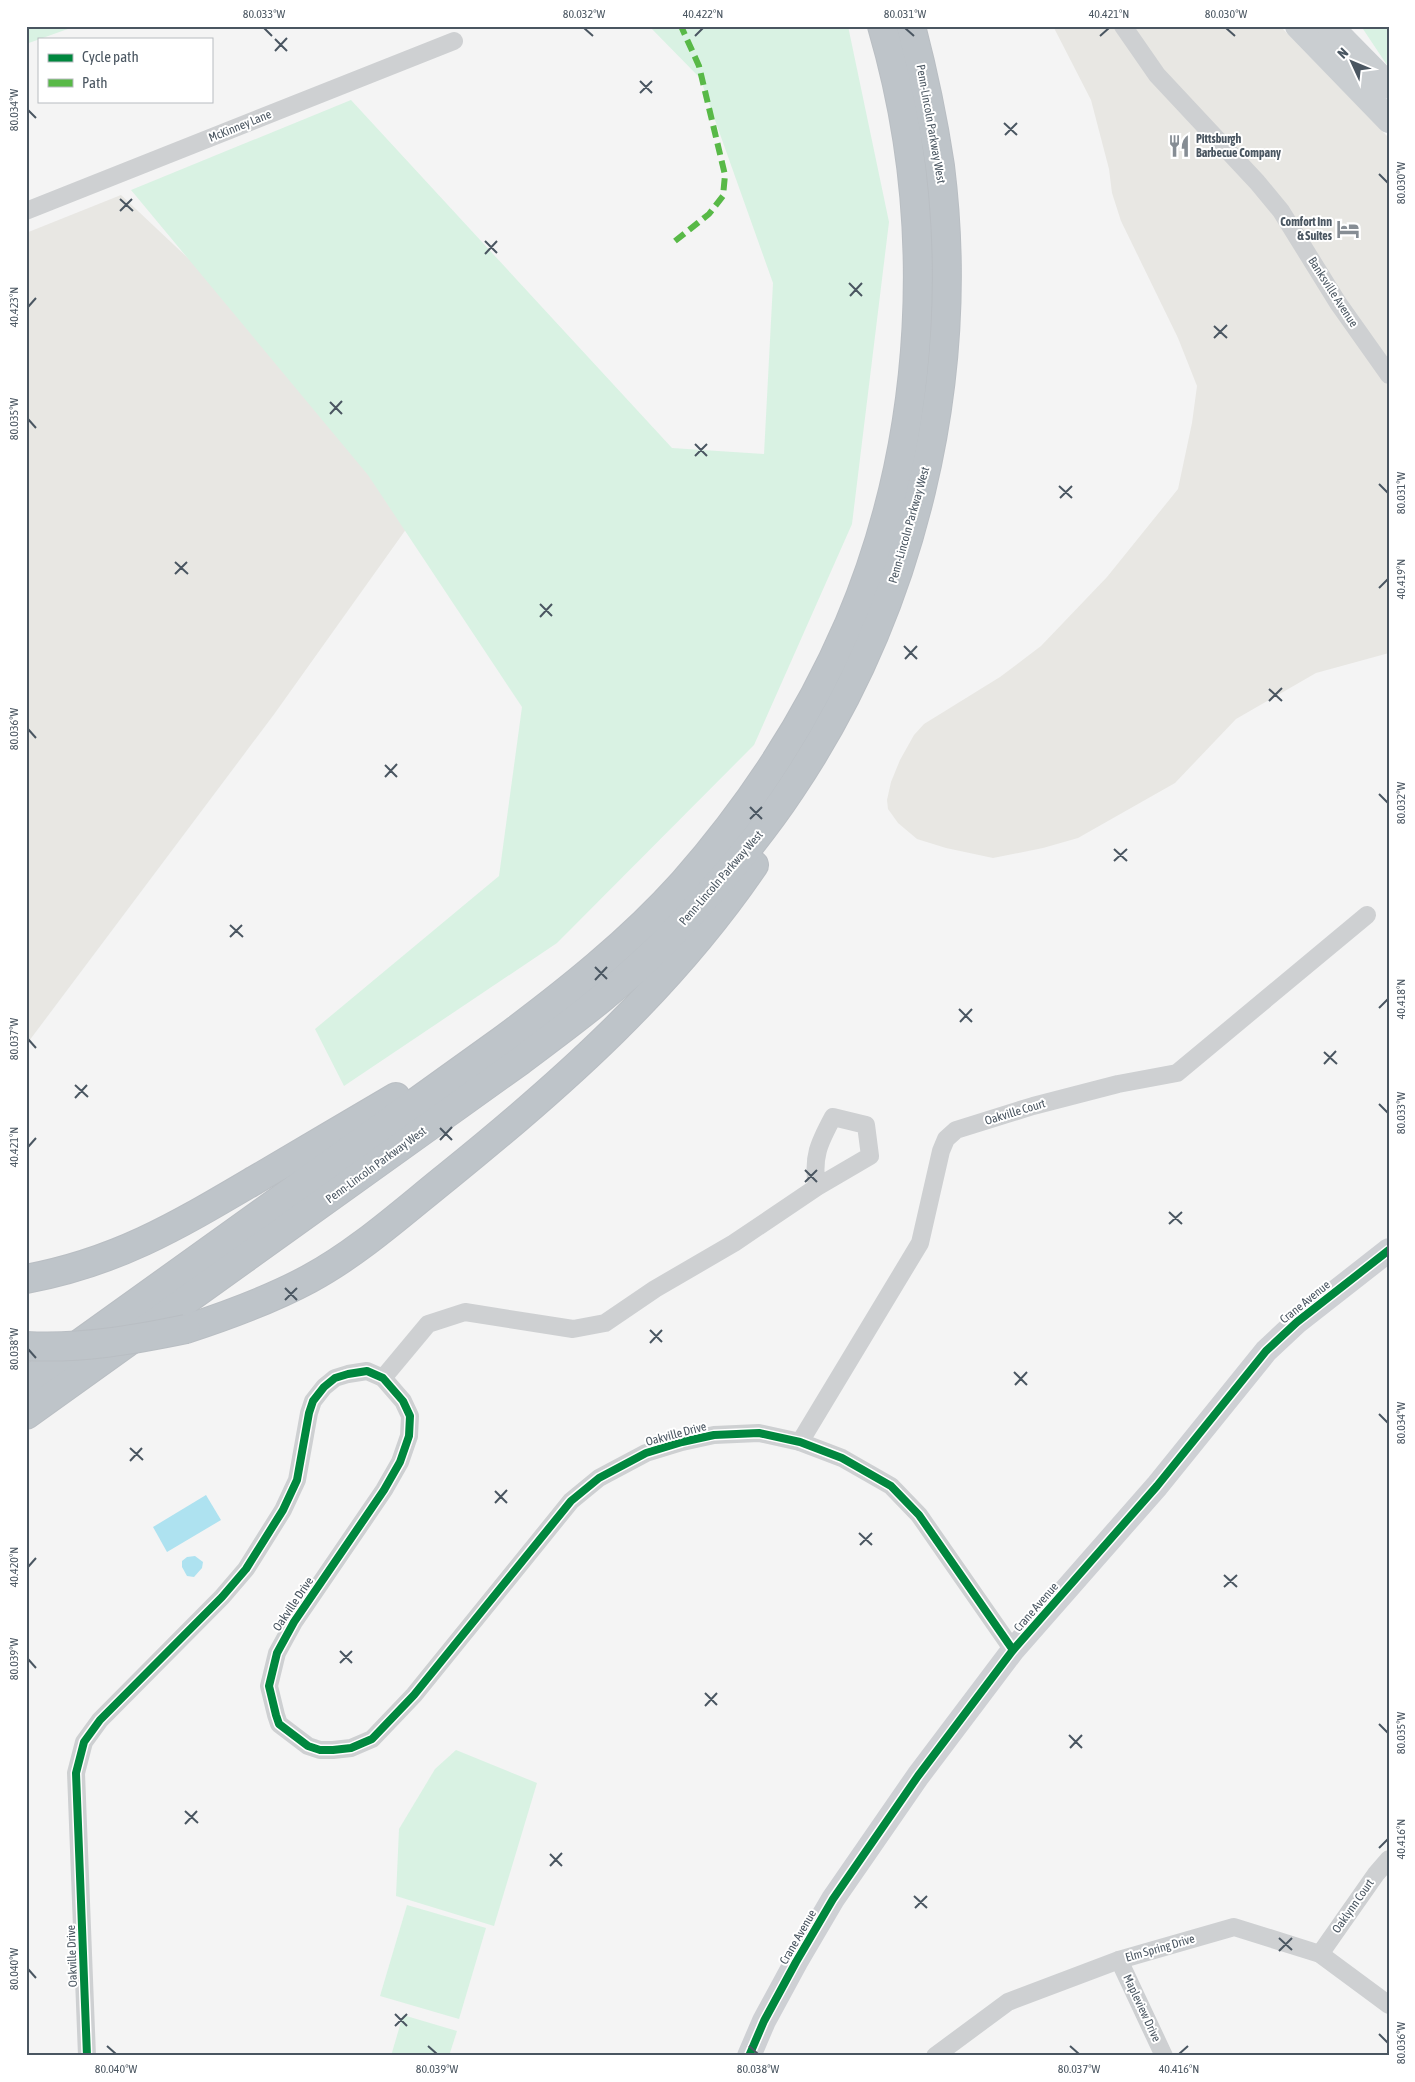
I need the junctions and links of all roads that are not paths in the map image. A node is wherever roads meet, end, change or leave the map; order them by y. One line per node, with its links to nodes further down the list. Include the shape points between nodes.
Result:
1 (882, 26): 13 (highway, Penn-Lincoln Parkway West, via 896,80 912,171 918,262 917,310 915,357 902,444 880,536 865,580 850,622 813,698 768,773 740,812 712,849 649,919)
2 (911, 26): 11 (highway, Penn-Lincoln Parkway West, via 940,167 946,262 942,359 930,449 907,544 875,633)
3 (1123, 26): 10 (street, Banksville Avenue, via 1157,75 1281,211)
4 (1298, 26): 8 (main road)
5 (1330, 26): 7 (main road)
6 (454, 41): 9 (street, McKinney Lane)
7 (1385, 83)
8 (1389, 120)
9 (26, 211)
10 (1389, 375)
11 (838, 711): 17 (highway, bridge, via 754,865 730,901 668,975 595,1050 521,1117 376,1235 310,1279 232,1314 186,1329 95,1346); 20 (highway, Penn-Lincoln Parkway West, via 792,788 733,867 668,938 632,971 520,1061)
12 (1367, 915): 21 (street, Oakville Court, via 1176,1074 1118,1084 956,1130 941,1150 920,1243)
13 (543, 1010): 16 (highway, via 159,1235 98,1261); 19 (highway, Penn-Lincoln Parkway West)
14 (817, 1187): 18 (street, via 605,1323 573,1329 465,1312 428,1324)
15 (1389, 1250): 22 (street, Crane Avenue, via 1297,1322 1266,1351 1157,1486)
16 (26, 1279)
17 (26, 1346)
18 (383, 1378): 21 (street, Oakville Drive, via 403,1401 410,1416 409,1436 403,1454 384,1490 284,1637 270,1678 269,1686 279,1724 296,1738 320,1750 351,1748 372,1739 414,1695 571,1501 600,1478 646,1453 714,1435 759,1432); 27 (street, Oakville Drive, via 367,1371 335,1378 324,1387 313,1401 309,1413 296,1480 283,1510 246,1569 222,1598 100,1720 84,1742 76,1773)
19 (26, 1382)
20 (26, 1416)
21 (800, 1442): 22 (street, Oakville Drive, via 842,1458 891,1486 919,1515)
22 (1013, 1650): 28 (street, Crane Avenue, via 918,1776 833,1900 764,2021)
23 (1389, 1860): 24 (street, Oaklynn Court)
24 (1320, 1954): 25 (street, Elm Spring Drive, via 1234,1927); 26 (street, Elm Spring Drive)
25 (1119, 1960): 29 (street, Elm Spring Drive, via 1008,2002); 30 (street, Mapleview Drive)
26 (1389, 2005)
27 (87, 2056)
28 (749, 2056)
29 (935, 2056)
30 (1164, 2056)

